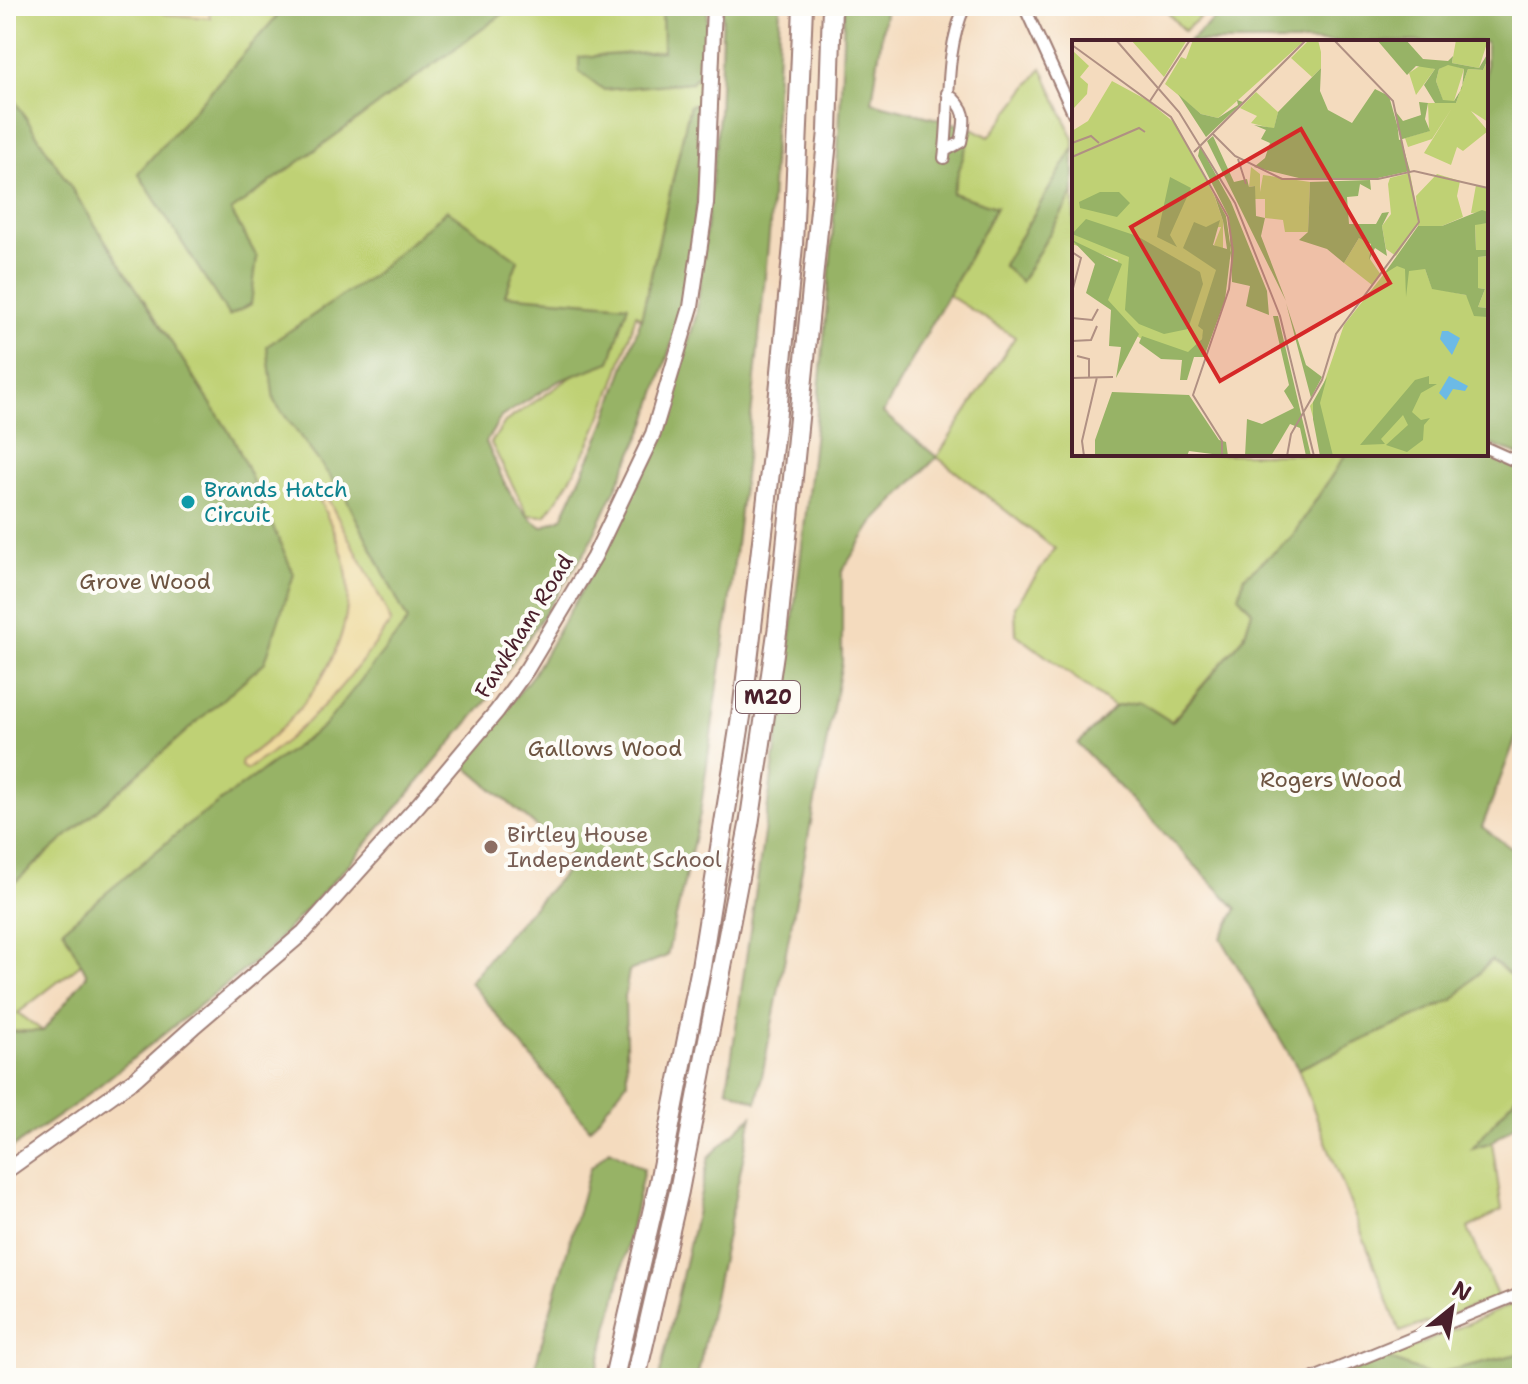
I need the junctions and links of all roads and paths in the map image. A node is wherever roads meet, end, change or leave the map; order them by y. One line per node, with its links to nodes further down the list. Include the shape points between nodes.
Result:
1 (714, 6): 10 (street, Fawkham Road, via 706,204 691,307 653,434 594,557 527,669 419,804 304,932 135,1079)
2 (803, 6): 12 (highway, M20, via 793,245 743,704 692,1013)
3 (832, 6): 13 (highway, M20, via 828,131 773,657 749,825 679,1191)
4 (965, 6): 6 (street, via 949,57)
5 (1024, 6): 7 (street)
6 (947, 93): 6 (street, via 961,103 965,121 961,142 944,155)
7 (1072, 111)
8 (1488, 449): 9 (street)
9 (1522, 464)
10 (6, 1171)
11 (1522, 1293): 14 (street)
12 (614, 1378)
13 (636, 1378)
14 (1314, 1378)

